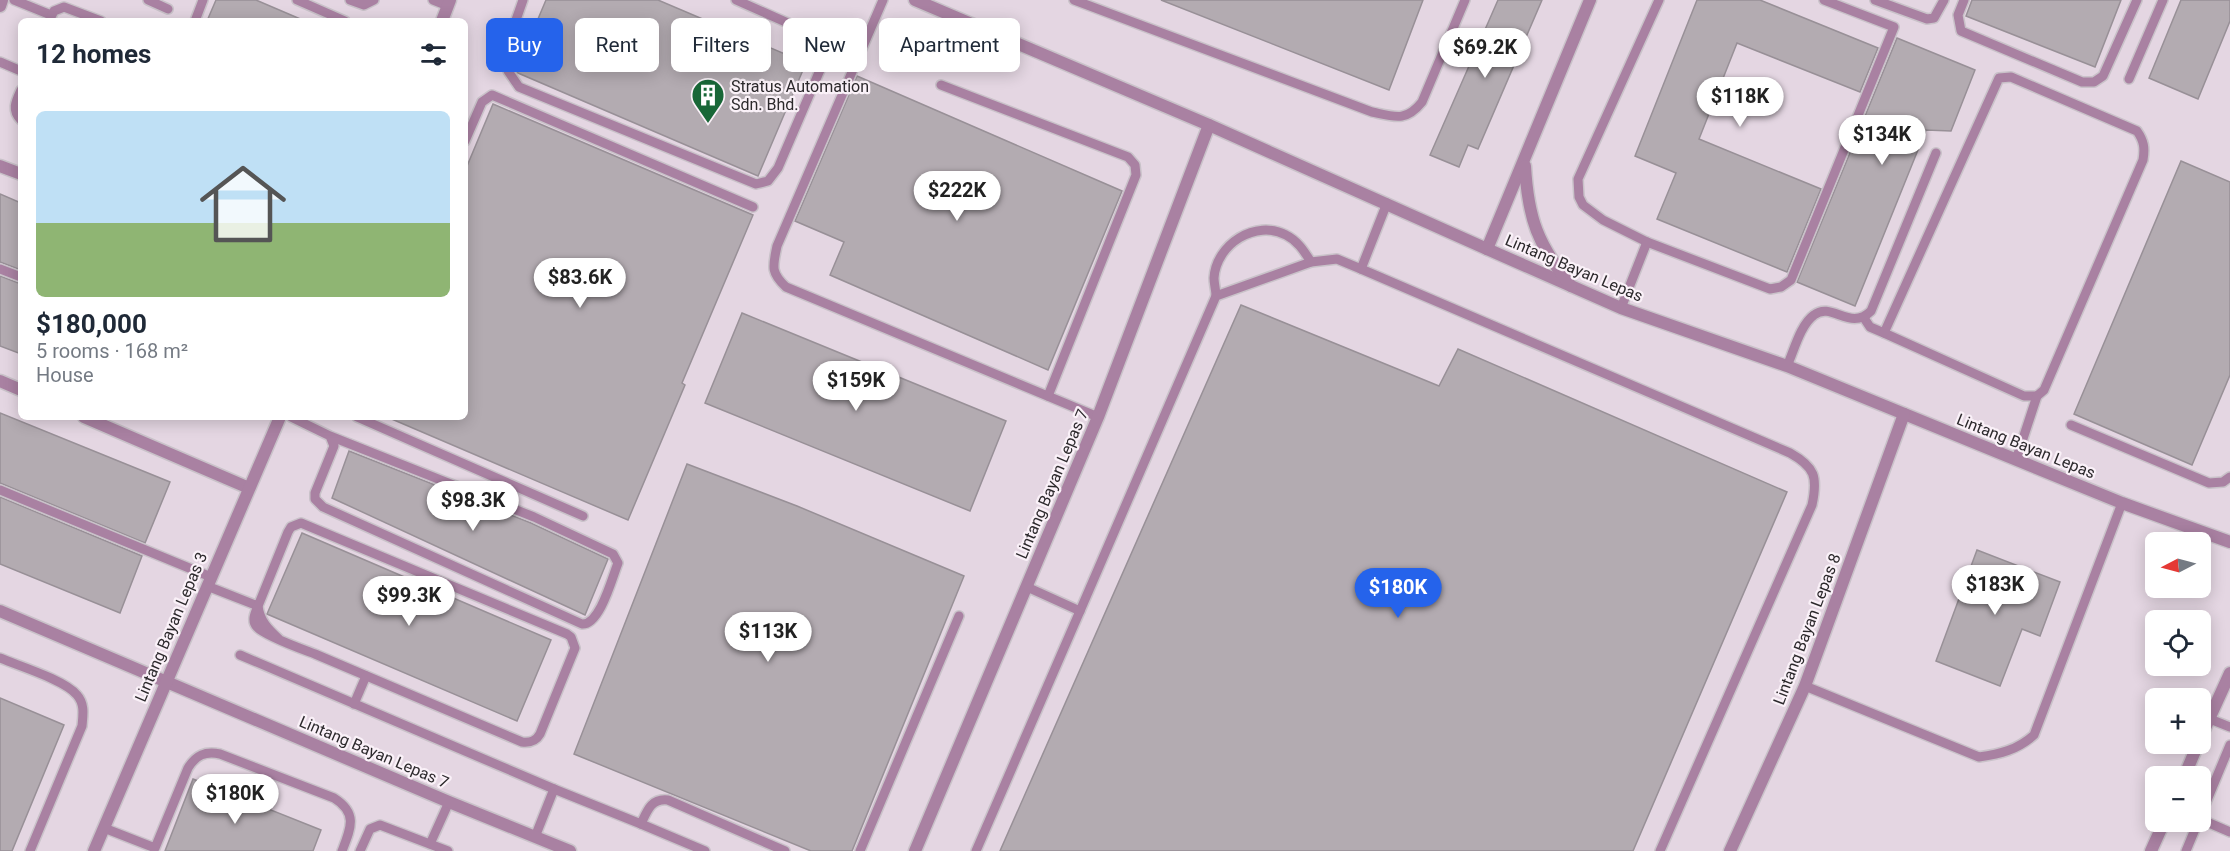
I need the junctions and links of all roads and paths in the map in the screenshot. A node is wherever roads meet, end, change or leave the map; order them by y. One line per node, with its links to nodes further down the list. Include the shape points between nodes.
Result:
1 (2, 0): 24 (street)
2 (14, 0): 26 (lane)
3 (148, 0): 25 (lane)
4 (203, 0): 28 (lane)
5 (297, 0): 29 (lane)
6 (350, 0): 7 (lane, via 364,5)
7 (375, 0)
8 (434, 0): 23 (lane)
9 (523, 0): 10 (lane, via 504,54 508,71 519,87 756,184 768,181 778,168 827,47 824,39)
10 (736, 0)
11 (883, 0): 59 (lane, via 777,246 773,266 776,277 786,287)
12 (915, 0): 37 (street, Lintang Bayan Lepas)
13 (1074, 0): 14 (lane, via 1395,117 1413,113 1422,102)
14 (1465, 0)
15 (1590, 0): 40 (street)
16 (1659, 0): 45 (lane, via 1578,178 1583,205)
17 (1824, 0): 45 (lane, via 1894,27 1791,280 1770,289)
18 (1875, 0): 19 (lane, via 1927,20 1934,18)
19 (1944, 0)
20 (1964, 0): 21 (lane, via 1958,15 1961,31 2082,82 2094,82 2103,76)
21 (2137, 0)
22 (2163, 0): 33 (lane)
23 (449, 3): 30 (street)
24 (0, 6)
25 (168, 9)
26 (50, 18): 27 (lane, via 64,7)
27 (92, 18)
28 (196, 18)
29 (338, 18)
30 (443, 18)
31 (0, 62): 32 (lane)
32 (18, 70)
33 (2129, 79)
34 (941, 85): 59 (lane, via 1128,157 1135,165 1136,175)
35 (18, 98): 36 (lane, via 14,108)
36 (18, 116)
37 (1209, 125): 43 (street, Lintang Bayan Lepas); 62 (street, Lintang Bayan Lepas 7)
38 (468, 134): 44 (lane, via 482,102 492,95)
39 (1936, 153): 54 (lane, via 1871,311)
40 (1524, 162): 46 (street); 51 (street, via 1526,196 1535,229 1550,260)
41 (0, 166): 42 (street)
42 (18, 173)
43 (1387, 203): 46 (street, Lintang Bayan Lepas); 49 (lane)
44 (753, 207)
45 (1647, 242): 53 (lane)
46 (1487, 249): 51 (street, Lintang Bayan Lepas)
47 (1311, 262): 49 (lane, via 1337,259); 52 (lane); 52 (lane, via 1301,246 1285,235 1267,230 1247,233 1231,243 1219,258 1214,277)
48 (0, 269): 50 (lane)
49 (1361, 269): 116 (lane, via 1790,453 1811,468 1816,489 1812,505)
50 (18, 276)
51 (1571, 286): 53 (street, Lintang Bayan Lepas)
52 (1216, 296): 80 (lane)
53 (1621, 308): 56 (street, Lintang Bayan Lepas)
54 (1864, 318): 55 (lane, via 1870,327); 56 (lane, via 1855,320 1822,311 1813,316)
55 (1884, 333): 60 (lane, via 2024,396); 60 (lane, via 1993,90 2000,78 2011,77 2137,131 2145,150 2049,379)
56 (1787, 366): 61 (street, Lintang Bayan Lepas)
57 (0, 381): 58 (street)
58 (18, 389)
59 (1048, 396): 62 (lane)
60 (2037, 396): 69 (lane)
61 (1905, 414): 69 (street, Lintang Bayan Lepas); 87 (street, Lintang Bayan Lepas 8)
62 (1098, 417): 77 (street, Lintang Bayan Lepas 7)
63 (91, 420): 71 (street)
64 (279, 420): 71 (street, Lintang Bayan Lepas 3)
65 (297, 420): 68 (lane)
66 (364, 420): 74 (lane)
67 (2071, 424): 70 (lane, via 2210,483)
68 (330, 436): 68 (lane, via 334,446 315,493 323,507 582,624 592,622 598,614 618,563 613,554 534,517)
69 (2016, 460): 73 (street, Lintang Bayan Lepas)
70 (2230, 477)
71 (249, 488): 76 (street, Lintang Bayan Lepas 3)
72 (0, 490): 76 (lane)
73 (2122, 503): 75 (street, Lintang Bayan Lepas); 87 (lane, via 2034,735 2023,745 1979,758)
74 (583, 516)
75 (2230, 542)
76 (209, 581): 78 (lane); 86 (street, Lintang Bayan Lepas 3)
77 (1027, 586): 80 (lane); 114 (street, Lintang Bayan Lepas 7)
78 (258, 606): 85 (lane, via 254,618 257,628); 85 (lane, via 288,532 301,523 567,634 575,648 540,734 533,742)
79 (0, 611): 86 (street, Lintang Bayan Lepas 7)
80 (1080, 611): 115 (lane)
81 (959, 616): 113 (lane)
82 (240, 655): 88 (lane)
83 (0, 658): 105 (lane, via 65,685 78,695 84,710 82,726)
84 (2230, 673): 89 (street)
85 (366, 676): 88 (lane)
86 (165, 682): 95 (street, Lintang Bayan Lepas 7); 98 (street, Lintang Bayan Lepas 3)
87 (1805, 686): 117 (street, Lintang Bayan Lepas 8)
88 (354, 704): 93 (lane)
89 (2211, 717)
90 (2211, 719): 91 (lane)
91 (2230, 727)
92 (2230, 746): 94 (lane)
93 (554, 789): 96 (lane); 102 (lane)
94 (2211, 792)
95 (449, 802): 102 (street, Lintang Bayan Lepas 7); 103 (lane)
96 (641, 824): 111 (lane); 112 (lane, via 651,804 668,800)
97 (2211, 824): 101 (lane)
98 (104, 828): 104 (lane); 106 (street, Lintang Bayan Lepas 3)
99 (2160, 832): 118 (street)
100 (2194, 832): 119 (lane)
101 (2230, 832)
102 (535, 837): 110 (street, Lintang Bayan Lepas 7)
103 (430, 844): 108 (lane, via 380,825 370,829); 109 (lane)
104 (155, 850): 107 (lane, via 188,768 201,754 210,752 343,803 351,823)
105 (30, 851)
106 (94, 851)
107 (342, 851)
108 (360, 851)
109 (448, 851)
110 (570, 851)
111 (705, 851)
112 (785, 851)
113 (860, 851)
114 (915, 851)
115 (976, 851)
116 (1660, 851)
117 (1730, 851)
118 (2151, 851)
119 (2186, 851)

